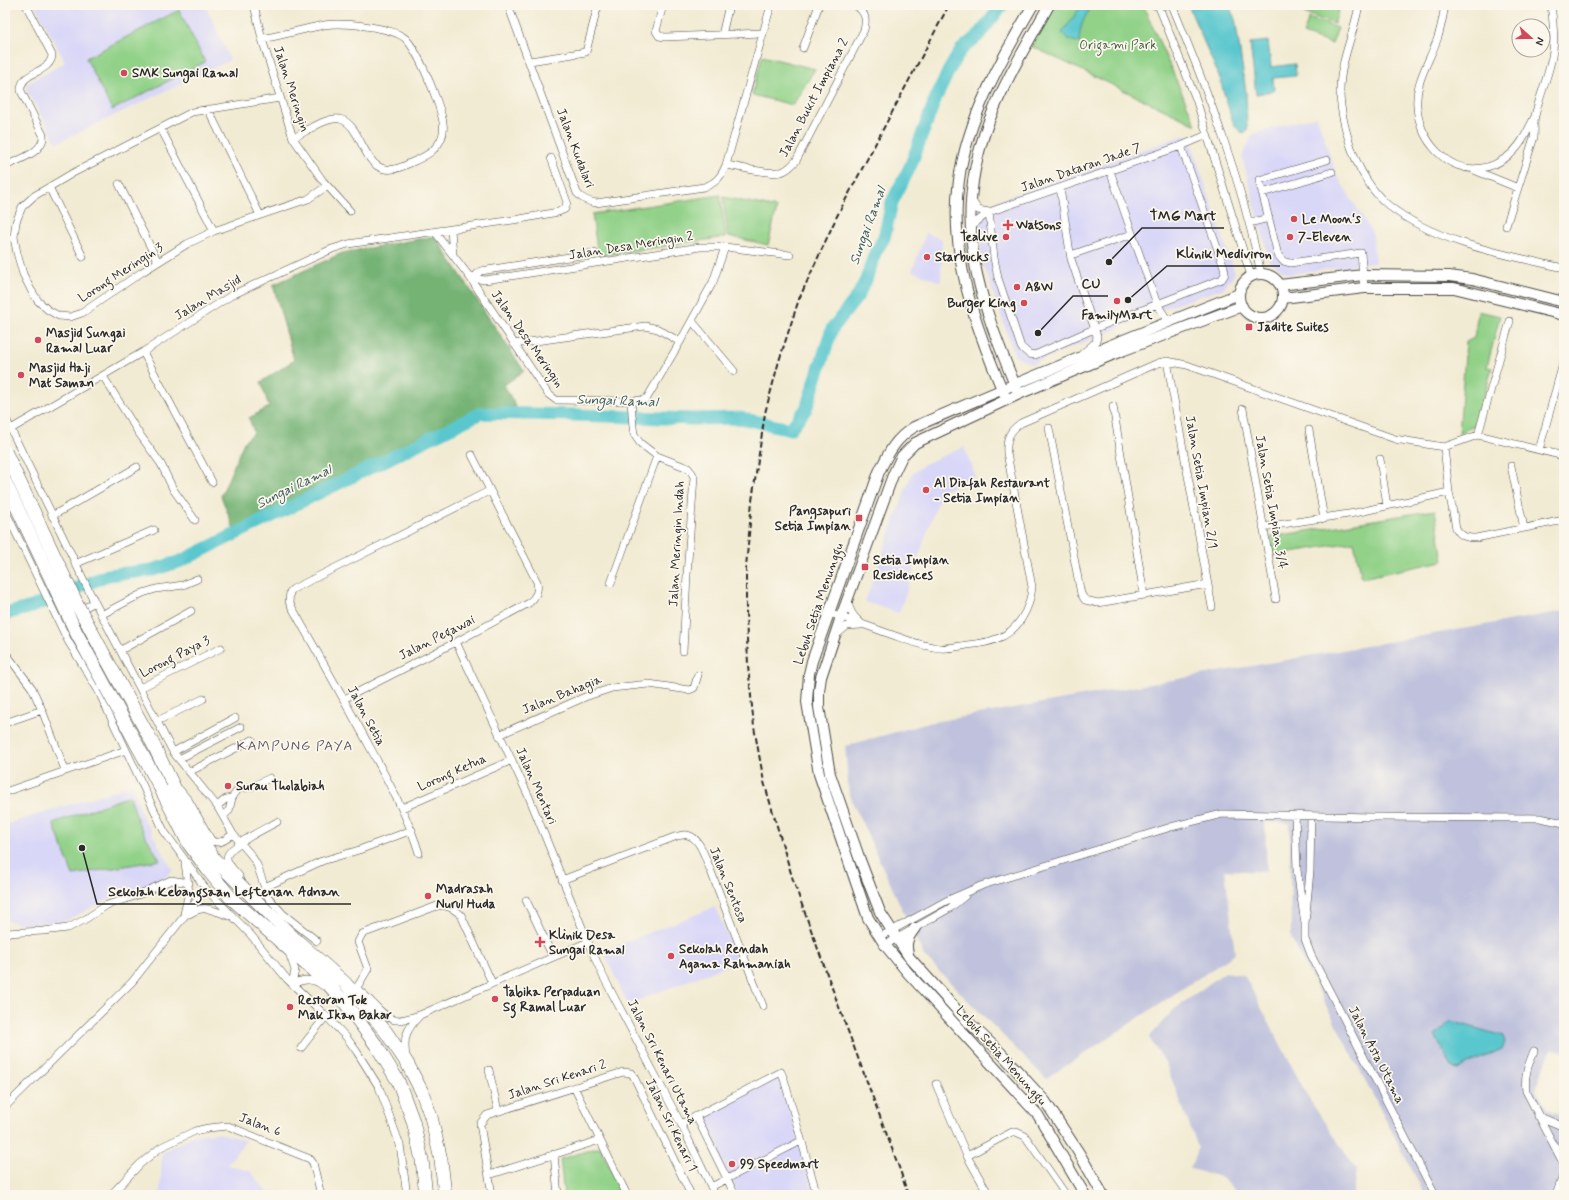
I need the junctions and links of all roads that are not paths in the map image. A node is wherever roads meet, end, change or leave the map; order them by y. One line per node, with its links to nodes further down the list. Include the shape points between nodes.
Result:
1 (26, 5): 32 (street, via 52,55 48,66 24,79 20,86 43,139 35,151)
2 (254, 5): 19 (street, Jalan Meringin)
3 (508, 5): 21 (street, Jalan Kudalari)
4 (598, 5): 21 (street, via 586,52)
5 (663, 5): 18 (street, via 656,31 659,36)
6 (729, 5): 18 (street)
7 (771, 5): 17 (street)
8 (819, 5): 20 (street)
9 (855, 5): 31 (street, Jalan Bukit Impiana 2, via 865,14 864,30 796,161 781,172)
10 (1033, 5): 88 (street, via 1009,46 982,102 958,180 959,253 965,285)
11 (1049, 5): 44 (street, via 1002,92 990,120 974,168)
12 (1172, 5): 36 (street, via 1202,77)
13 (1358, 5): 63 (street, via 1342,68 1341,110 1346,134 1361,172 1374,190 1387,204 1404,216 1440,234 1488,251)
14 (1445, 5): 33 (street, via 1440,32 1418,83 1416,107 1428,142 1436,151 1454,163)
15 (1551, 5): 24 (street, via 1554,25 1553,50)
16 (1159, 6): 26 (street, via 1196,99)
17 (762, 33): 18 (street); 31 (street)
18 (722, 35)
19 (262, 39): 22 (street, Jalan Meringin); 27 (street, via 325,25 395,32 412,46 431,86 444,126 443,135 434,150 394,169 377,166 353,129 340,119 327,121)
20 (804, 48)
21 (530, 61): 31 (street, Jalan Kudalari, via 577,193 581,198 604,202 704,187 718,180)
22 (280, 98): 23 (street, Lorong Meringin 3); 27 (street, Jalan Meringin)
23 (208, 109): 25 (street, Lorong Meringin 3, via 192,112); 47 (street)
24 (1534, 118): 33 (street, via 1518,147 1508,157 1493,165); 42 (street, via 1534,137)
25 (161, 129): 40 (street, Lorong Meringin 3); 52 (street)
26 (1207, 135): 28 (street, Jalan Dataran Jade 7); 37 (street)
27 (293, 138): 39 (street, Jalan Meringin)
28 (1180, 146): 34 (street, Jalan Dataran Jade 7); 72 (street, via 1225,274 1217,282)
29 (551, 158): 51 (street, Jalan Masjid, via 567,202 565,209 528,218)
30 (1327, 160): 43 (street, via 1259,180)
31 (726, 165)
32 (5, 166)
33 (1472, 169): 42 (street)
34 (1110, 170): 41 (street, Jalan Dataran Jade 7); 55 (street)
35 (1332, 172): 43 (street)
36 (1237, 178): 37 (street); 49 (street)
37 (1223, 181): 64 (street)
38 (119, 184): 62 (street)
39 (327, 186): 45 (street, Jalan Meringin); 47 (street, Lorong Meringin 3, via 308,199)
40 (48, 187): 61 (street); 62 (street, Lorong Meringin 3, via 22,207 14,237 23,274 38,301 48,310 59,316 70,317 82,313)
41 (1060, 188): 46 (street, Jalan Dataran Jade 7); 59 (street)
42 (1518, 188): 50 (street)
43 (1262, 192): 48 (street)
44 (970, 198): 46 (street, via 978,210); 53 (street)
45 (350, 211)
46 (989, 212): 53 (street, via 975,223); 78 (street, via 998,278 1021,347 1029,354 1035,354)
47 (260, 215): 52 (street, Lorong Meringin 3)
48 (1269, 218): 49 (street); 65 (street, via 1278,255 1283,261 1290,263 1361,253)
49 (1249, 223): 64 (street)
50 (1506, 226)
51 (451, 230): 54 (street, Jalan Masjid); 60 (street)
52 (214, 231): 62 (street, Lorong Meringin 3)
53 (970, 231): 87 (street, via 984,302)
54 (435, 232): 60 (street, Jalan Desa Meringin); 81 (street, Jalan Masjid, via 348,244 332,249 232,295)
55 (1132, 234): 59 (street); 72 (street)
56 (725, 247): 58 (street, Jalan Desa Meringin 2); 66 (street, Jalan Desa Meringin 2, via 700,247 484,280); 75 (street, via 714,282)
57 (594, 252): 66 (street, Jalan Desa Meringin 2, via 481,271)
58 (790, 255)
59 (1071, 255): 78 (street)
60 (453, 256): 66 (street, Jalan Desa Meringin)
61 (83, 257)
62 (158, 262)
63 (1564, 268)
64 (1256, 275): 67 (street, via 1272,277); 69 (street, via 1246,281)
65 (1363, 275): 67 (street); 68 (street); 71 (street, via 1449,276 1472,279)
66 (472, 277): 80 (street, Jalan Desa Meringin)
67 (1280, 285): 70 (street)
68 (1364, 288): 70 (street); 74 (street, via 1454,288)
69 (1239, 294): 73 (street); 77 (street)
70 (1283, 298): 73 (street, via 1279,309 1265,318 1250,315)
71 (1564, 302)
72 (1157, 304): 77 (street); 78 (street)
73 (1242, 306): 89 (street, via 1119,352)
74 (1564, 315)
75 (692, 321): 79 (street); 85 (street)
76 (1510, 321): 98 (street)
77 (1168, 322): 82 (street)
78 (1096, 328): 82 (street, via 1096,342)
79 (680, 342): 80 (street, via 658,329 644,326); 91 (street, Jalan Desa Meringin, via 647,398)
80 (514, 344): 91 (street, Jalan Desa Meringin, via 554,400)
81 (143, 352): 86 (street, Jalan Masjid); 109 (street)
82 (1074, 360): 87 (street)
83 (1564, 360): 100 (street)
84 (1167, 361): 99 (street, via 1187,365 1395,440); 125 (street, Jalan Setia Impian 2/1); 137 (street, via 1150,366 1021,423 1009,434 1007,453 1032,587 1027,610 1013,629 995,640 944,649 914,643)
85 (734, 371)
86 (103, 376): 96 (street, Jalan Masjid); 116 (street)
87 (1015, 384): 88 (street, Lebuh Setia Menunggu); 89 (street)
88 (1002, 389): 90 (street); 134 (street, Lebuh Setia Menunggu, via 914,427 894,443 879,472)
89 (1019, 394): 90 (street, Lebuh Setia Menunggu)
90 (1007, 399): 128 (street, Lebuh Setia Menunggu, via 915,443 902,456)
91 (631, 401): 103 (street, Jalan Meringin Indah, via 634,434 640,443)
92 (1113, 406): 127 (street)
93 (1243, 409): 118 (street, Jalan Setia Impian 3/4)
94 (5, 417): 96 (street)
95 (1049, 428): 127 (street, via 1081,594 1085,600 1098,603)
96 (11, 429): 114 (street)
97 (1309, 430): 115 (street)
98 (1478, 435): 99 (street); 100 (street)
99 (1444, 447): 111 (street)
100 (1539, 450): 104 (street)
101 (5, 451): 162 (highway, bridge, via 78,606)
102 (472, 455): 110 (street)
103 (657, 456): 123 (street); 142 (street, Jalan Meringin Indah, via 688,468 694,477)
104 (1564, 456)
105 (1380, 459): 112 (street)
106 (1511, 466): 119 (street)
107 (137, 467): 114 (street)
108 (5, 482): 193 (highway, bridge, via 76,632 189,844 231,898)
109 (212, 482)
110 (489, 490): 139 (street, Jalan Pegawai, via 537,582 537,594 529,603); 147 (street, Jalan Setia, via 290,592 289,602)
111 (1449, 492): 112 (street); 119 (street, via 1456,528 1464,537 1476,538)
112 (1387, 506): 115 (street)
113 (5, 510): 124 (street)
114 (52, 516): 121 (street)
115 (1324, 519): 118 (street)
116 (195, 520)
117 (1564, 520): 119 (street)
118 (1263, 527): 129 (street, Jalan Setia Impian 3/4)
119 (1524, 528)
120 (154, 530): 121 (street)
121 (72, 563): 124 (street); 126 (street)
122 (197, 580): 133 (street, via 143,593)
123 (611, 582)
124 (40, 583): 136 (street)
125 (1208, 584): 127 (street); 131 (street, Jalan Setia Impian 2/1)
126 (91, 595): 130 (street, via 91,604); 133 (street)
127 (1144, 595)
128 (848, 599): 135 (street, Lebuh Setia Menunggu); 137 (street, via 852,613)
129 (1276, 599)
130 (87, 607): 133 (street, via 92,606); 136 (street)
131 (1212, 607)
132 (191, 611): 141 (street)
133 (99, 612): 141 (street)
134 (829, 613): 135 (street); 191 (street, Lebuh Setia Menunggu, via 809,674 809,718 819,774 868,918)
135 (841, 617): 137 (street); 138 (street, Lebuh Setia Menunggu)
136 (57, 618): 155 (street, via 98,690)
137 (865, 625): 138 (street, via 847,626)
138 (835, 636): 189 (street, Lebuh Setia Menunggu, via 819,691 819,707 830,774 870,888 880,912)
139 (456, 642): 147 (street, Jalan Pegawai); 153 (street, Jalan Mentari)
140 (221, 648): 145 (street, Lorong Paya 3)
141 (121, 650): 145 (street)
142 (684, 651)
143 (5, 652): 148 (street, via 32,688)
144 (698, 675): 153 (street, Jalan Bahagia, via 694,688 689,690 649,684 612,688)
145 (140, 688): 150 (street)
146 (203, 699): 150 (street)
147 (344, 699): 166 (street, Jalan Setia)
148 (42, 710): 151 (street); 159 (street)
149 (235, 718): 156 (street)
150 (157, 721): 156 (street)
151 (5, 723)
152 (242, 727): 157 (street)
153 (499, 734): 158 (street, Jalan Mentari)
154 (252, 740): 160 (street)
155 (126, 750): 159 (street); 176 (street, via 164,831)
156 (173, 752): 157 (street)
157 (179, 759): 160 (street)
158 (512, 760): 166 (street, Lorong Ketua); 177 (street, Jalan Mentari)
159 (65, 770): 163 (street)
160 (189, 772): 165 (street)
161 (270, 778): 164 (street, via 251,787 239,788)
162 (171, 779): 173 (street, via 189,801 210,840 219,843); 183 (highway, via 193,826 214,859)
163 (5, 792)
164 (232, 798): 165 (street, via 221,801); 167 (street, via 229,811)
165 (217, 806): 167 (street)
166 (402, 808): 172 (street, Jalan Setia)
167 (223, 816): 173 (street)
168 (1295, 816): 169 (street); 181 (street, via 1222,814 1072,857); 186 (street, Jalan Asta Utama)
169 (1311, 816): 171 (street, via 1540,818); 186 (street, Jalan Asta Utama, via 1310,871)
170 (277, 822): 174 (street)
171 (1564, 823)
172 (412, 830): 175 (street, Jalan Setia); 179 (street, via 322,861)
173 (233, 834): 174 (street)
174 (242, 842): 179 (street, via 257,865); 183 (street, via 228,852 227,857)
175 (420, 853)
176 (185, 862): 178 (street); 180 (street)
177 (562, 880): 192 (street, Jalan Mentari); 200 (street, Jalan Sentosa, via 677,836 686,834 695,839 710,869)
178 (189, 883): 185 (street, via 188,902); 188 (street, via 171,880 138,896 107,904 68,928)
179 (265, 887): 190 (street, via 268,897 283,914)
180 (206, 890): 184 (street); 185 (street)
181 (971, 891): 187 (street, via 950,908); 189 (street, via 946,901)
182 (526, 900): 194 (street)
183 (255, 901): 198 (highway)
184 (231, 916): 185 (street, via 198,908); 197 (street)
185 (183, 918): 210 (street, via 132,982)
186 (1305, 924): 241 (street, Jalan Asta Utama, via 1305,939 1311,955)
187 (915, 928): 189 (street); 195 (street, via 906,944)
188 (6, 933)
189 (895, 934): 191 (street); 195 (street, Lebuh Setia Menunggu)
190 (317, 941)
191 (883, 941): 239 (street, Lebuh Setia Menunggu, via 908,973 1038,1115)
192 (588, 942): 194 (street); 214 (street, Jalan Sri Kenari Utama, via 603,976)
193 (287, 947): 197 (street, via 295,970); 199 (highway)
194 (553, 957): 196 (street)
195 (910, 957): 240 (street, Lebuh Setia Menunggu, via 964,1018 1000,1052 1045,1101)
196 (492, 983): 198 (street, via 461,915 454,909 442,905 362,934 358,942 368,969); 201 (street)
197 (292, 984): 199 (street, via 304,979 319,982); 202 (street)
198 (351, 986): 201 (street, via 363,993 390,1018 396,1020); 205 (highway)
199 (346, 1004): 228 (highway, via 398,1081 413,1121 422,1160)
200 (763, 1006)
201 (420, 1015): 205 (street, via 405,1035)
202 (326, 1016): 203 (street); 227 (street, via 357,1052 379,1087 400,1144)
203 (302, 1048)
204 (1534, 1051): 213 (street, via 1524,1082)
205 (407, 1063): 229 (highway, via 431,1117 441,1160)
206 (489, 1070): 211 (street)
207 (623, 1072): 209 (street, Jalan Sri Kenari 2); 233 (street, Jalan Sri Kenari 1, via 631,1073 634,1077)
208 (936, 1084): 219 (street)
209 (574, 1087): 211 (street, Jalan Sri Kenari 2); 216 (street)
210 (5, 1107)
211 (498, 1111): 222 (street, Jalan Sri Kenari 2, via 487,1115 480,1124)
212 (696, 1116): 214 (street); 217 (street, via 781,1072); 223 (street)
213 (1538, 1116): 215 (street); 220 (street)
214 (681, 1124): 224 (street, Jalan Sri Kenari Utama)
215 (1564, 1127)
216 (600, 1140): 218 (street); 232 (street)
217 (801, 1141): 223 (street); 236 (street)
218 (554, 1154): 222 (street); 231 (street)
219 (967, 1156): 237 (street); 238 (street, via 1012,1132 1021,1133)
220 (1564, 1164)
221 (1564, 1173): 242 (street)
222 (488, 1174): 230 (street, Jalan Sri Kenari 2)
223 (727, 1179): 224 (street); 235 (street)
224 (711, 1187): 234 (street, Jalan Sri Kenari Utama)
225 (111, 1195): 226 (street, Jalan 6, via 140,1164 161,1147 195,1131 228,1126 310,1159)
226 (321, 1195)
227 (407, 1195)
228 (426, 1195)
229 (445, 1195)
230 (492, 1195)
231 (558, 1195)
232 (627, 1195)
233 (691, 1195)
234 (715, 1195)
235 (735, 1195)
236 (816, 1195)
237 (989, 1195)
238 (1066, 1195)
239 (1085, 1195)
240 (1103, 1195)
241 (1435, 1195)
242 (1556, 1195)

